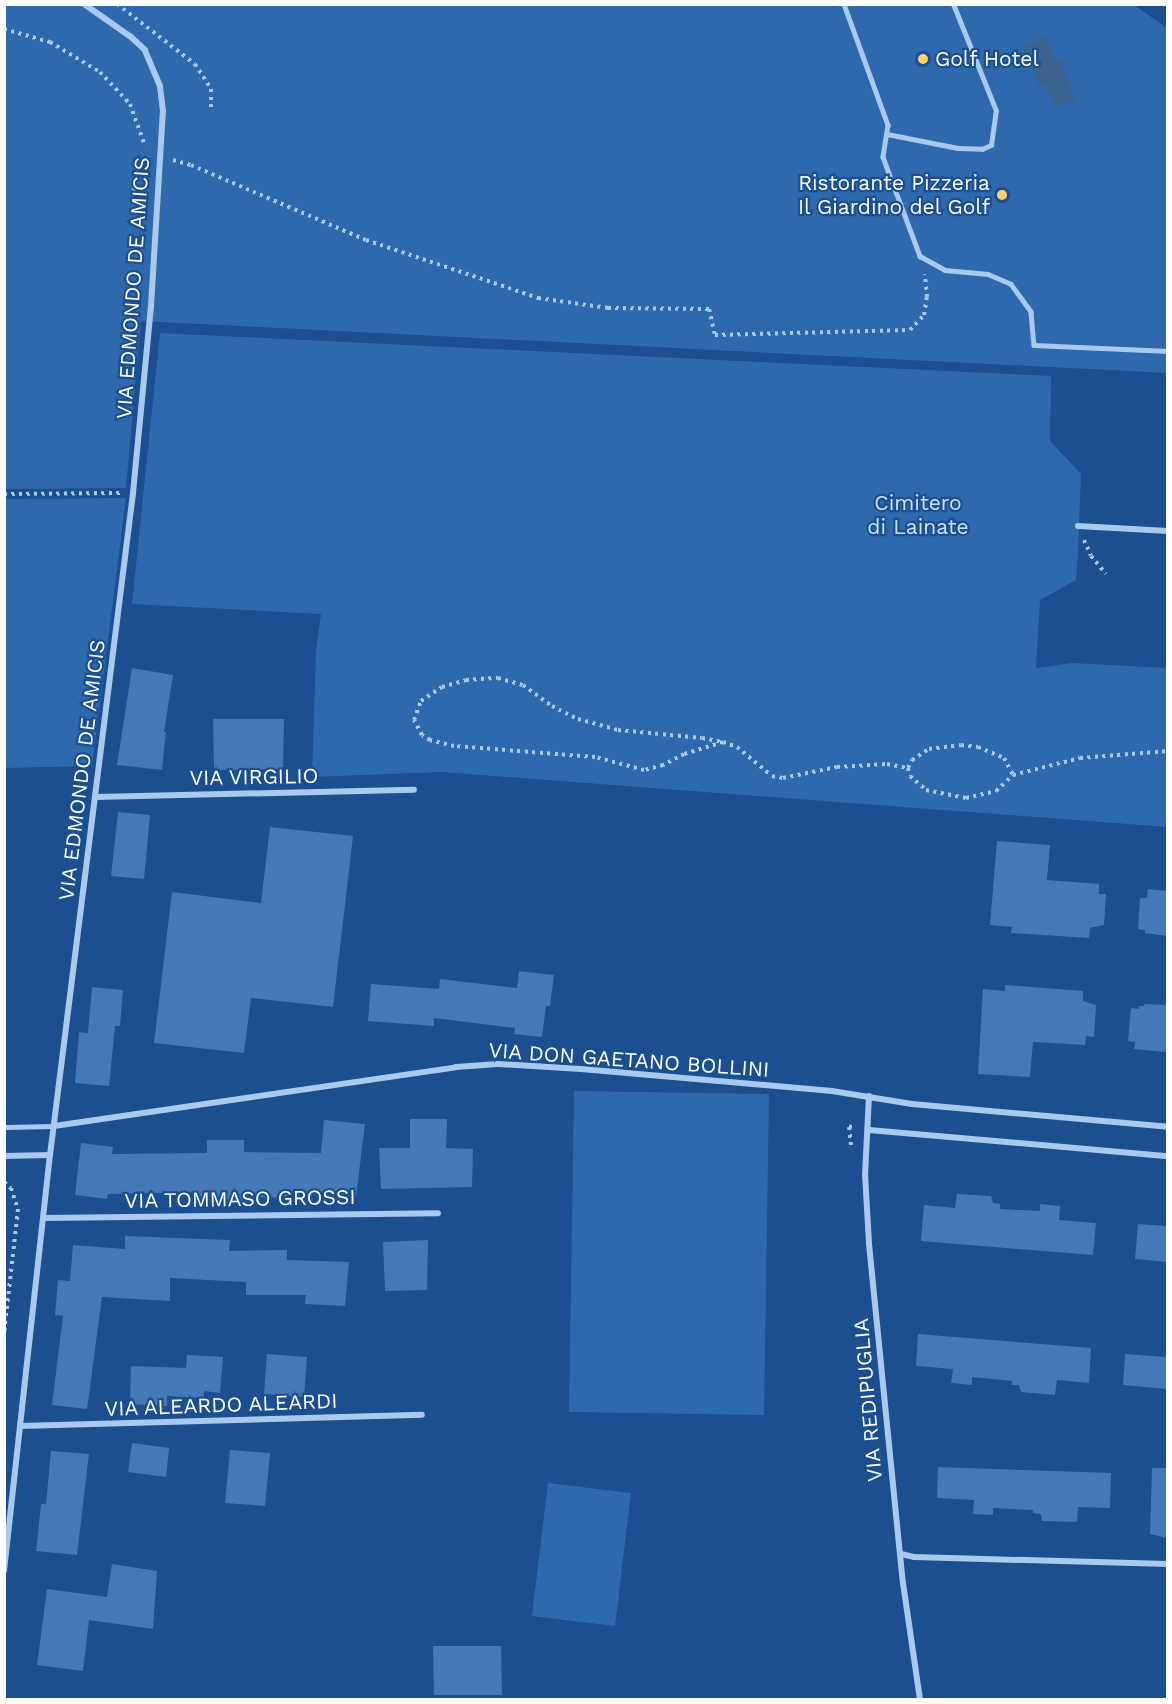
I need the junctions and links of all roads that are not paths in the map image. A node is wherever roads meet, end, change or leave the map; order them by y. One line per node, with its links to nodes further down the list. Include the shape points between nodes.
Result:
1 (84, 4): 9 (street, VIA EDMONDO DE AMICIS, via 145,50 160,86 163,111 151,306 133,493)
2 (844, 4): 4 (lane, via 888,125)
3 (953, 4): 4 (lane, via 996,111 991,145 982,149 958,148)
4 (887, 134): 5 (lane, via 883,157 920,256 945,270 988,274 1011,284 1032,312 1034,345)
5 (1167, 351)
6 (1078, 526): 7 (street)
7 (1167, 531)
8 (414, 790): 9 (street, VIA VIRGILIO)
9 (95, 797): 11 (street, VIA EDMONDO DE AMICIS)
10 (869, 1096): 11 (street, VIA DON GAETANO BOLLINI, via 498,1064); 13 (street, VIA DON GAETANO BOLLINI, via 912,1104); 14 (street, VIA REDIPUGLIA)
11 (54, 1126): 12 (lane); 15 (street, VIA EDMONDO DE AMICIS)
12 (4, 1127)
13 (1167, 1127)
14 (869, 1130): 17 (street); 22 (street, VIA REDIPUGLIA, via 869,1244)
15 (50, 1155): 16 (street); 19 (street, VIA EDMONDO DE AMICIS)
16 (4, 1156)
17 (1167, 1156)
18 (438, 1213): 19 (street, VIA TOMMASO GROSSI)
19 (43, 1218): 21 (street, VIA EDMONDO DE AMICIS)
20 (422, 1415): 21 (street, VIA ALEARDO ALEARDI)
21 (20, 1426): 24 (street, VIA EDMONDO DE AMICIS)
22 (901, 1554): 23 (street); 25 (street, VIA REDIPUGLIA)
23 (1167, 1564)
24 (4, 1571)
25 (920, 1700)

